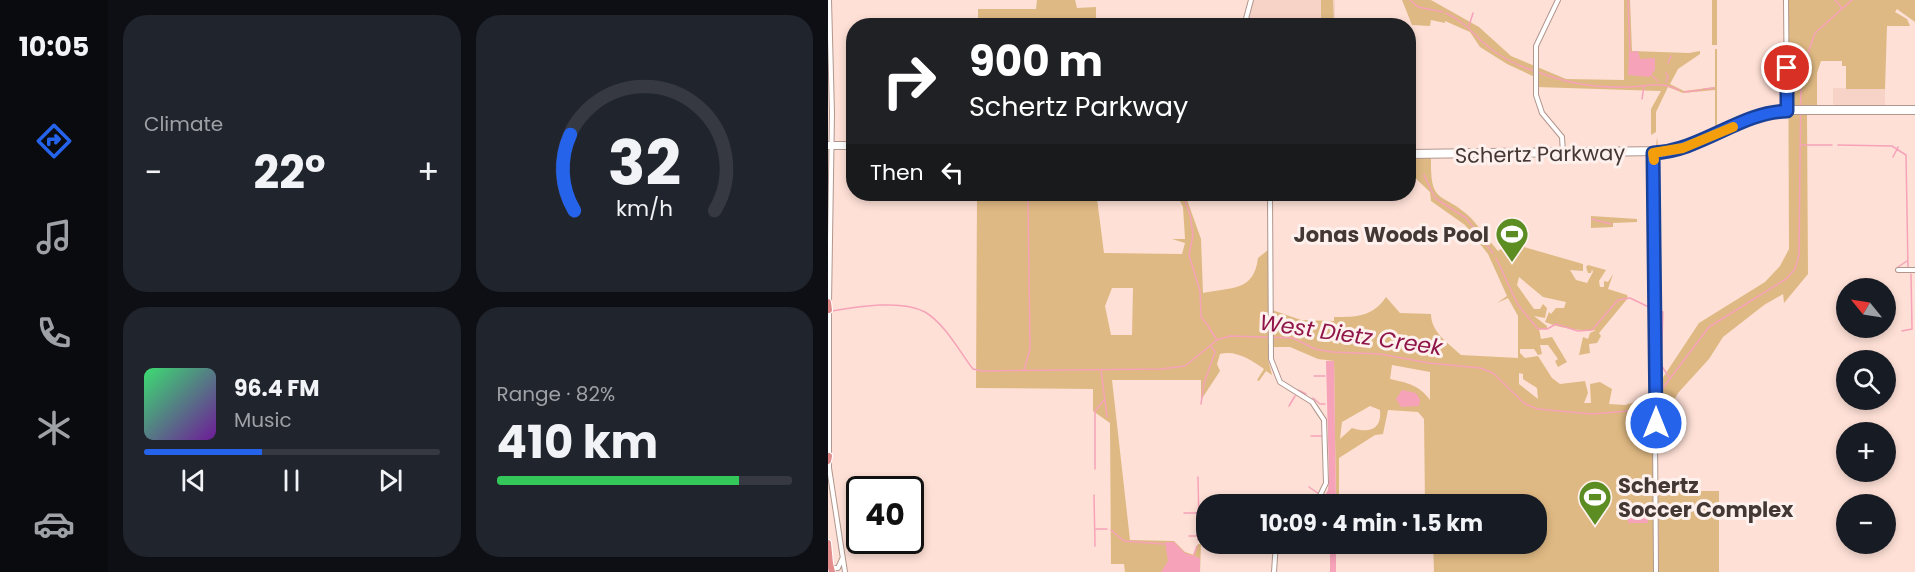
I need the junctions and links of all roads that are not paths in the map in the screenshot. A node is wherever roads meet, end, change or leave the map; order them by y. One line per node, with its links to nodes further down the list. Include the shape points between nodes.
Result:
1 (829, 0): 8 (main road)
2 (1251, 0): 5 (main road)
3 (1558, 0): 13 (main road, via 1536,46 1536,95 1539,107 1562,137)
4 (1786, 0): 6 (main road)
5 (1246, 18)
6 (1787, 110): 7 (main road, Schertz Parkway); 12 (main road, Schertz Parkway, via 1768,113 1683,148)
7 (1914, 110)
8 (831, 137): 9 (main road); 10 (main road)
9 (830, 145): 10 (main road); 15 (main road)
10 (838, 146): 11 (main road); 15 (main road)
11 (846, 146)
12 (1653, 151): 13 (main road, Schertz Parkway); 30 (main road)
13 (1563, 152): 14 (main road, Schertz Parkway)
14 (1416, 154)
15 (831, 155): 20 (main road)
16 (1270, 201): 22 (main road, via 1271,362 1277,377 1312,402 1324,420 1326,483)
17 (1898, 270): 18 (main road)
18 (1915, 270)
19 (828, 302): 20 (highway)
20 (829, 310): 21 (main road)
21 (829, 459): 25 (main road)
22 (1321, 494)
23 (828, 543): 26 (highway)
24 (1275, 554): 29 (main road)
25 (842, 556): 26 (main road, via 838,568); 28 (main road)
26 (829, 566): 27 (highway, bridge)
27 (832, 572)
28 (845, 572)
29 (1274, 572)
30 (1656, 572)

